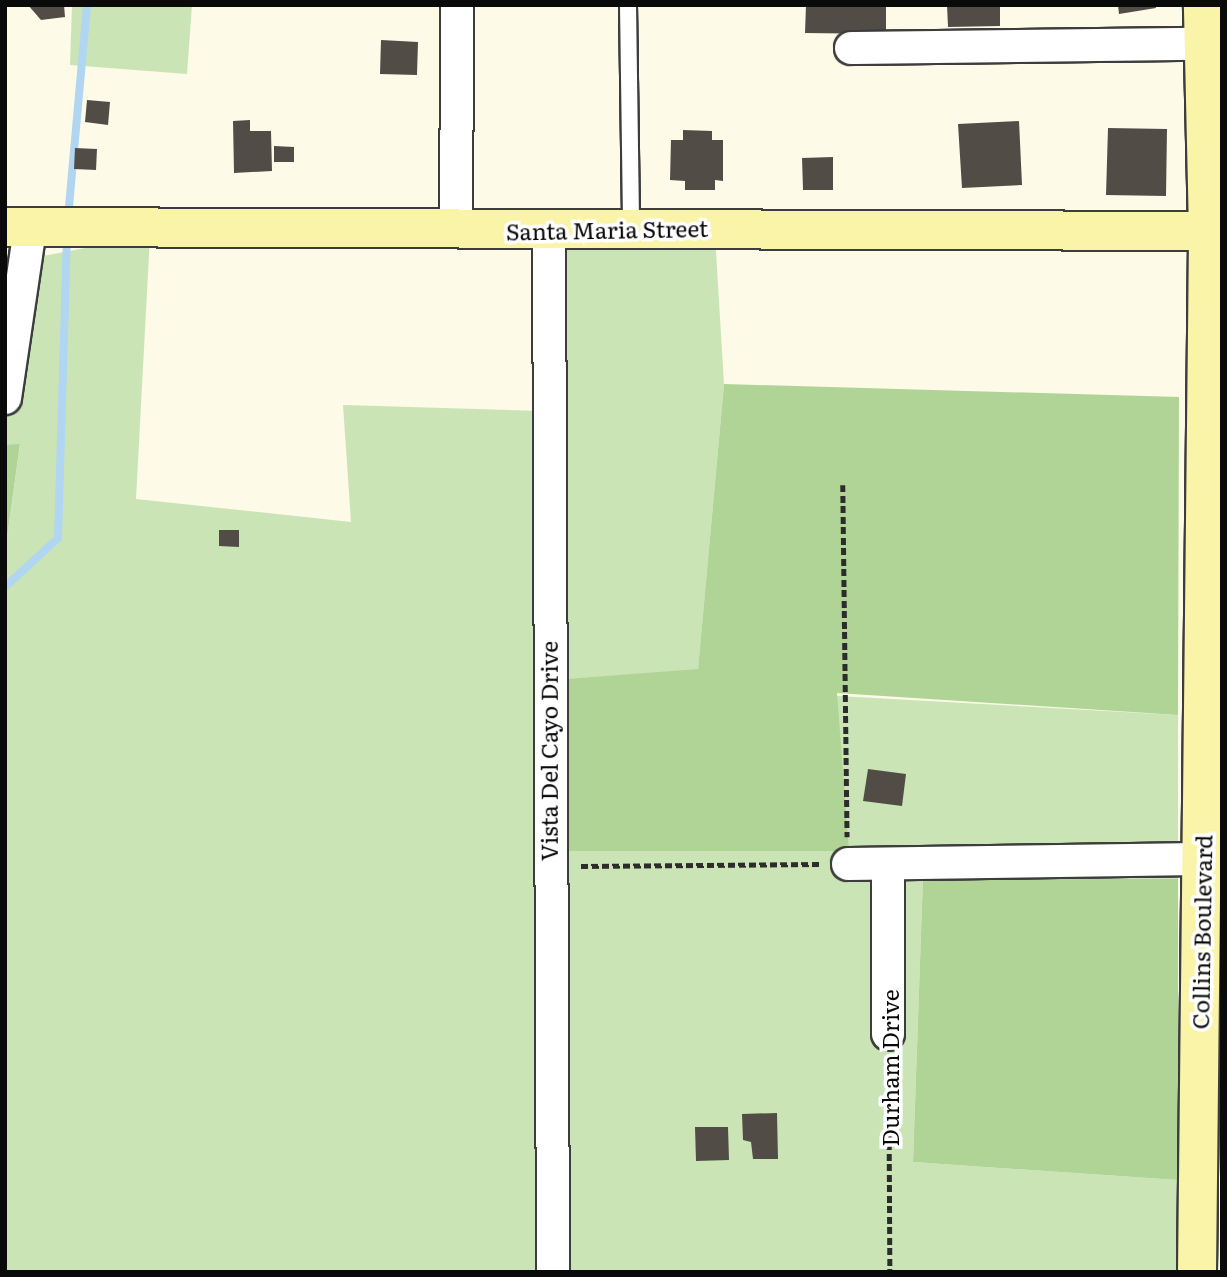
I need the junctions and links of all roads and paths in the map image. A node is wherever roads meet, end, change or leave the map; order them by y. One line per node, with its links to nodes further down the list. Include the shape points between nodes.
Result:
1 (457, 5): 9 (street)
2 (628, 5): 8 (lane)
3 (1203, 5): 4 (main road, Collins Boulevard)
4 (1203, 44): 5 (street); 6 (main road, Collins Boulevard)
5 (851, 48)
6 (1214, 151): 11 (main road, Collins Boulevard)
7 (17, 227): 9 (main road, Santa Maria Street); 12 (street)
8 (631, 227): 10 (main road, Santa Maria Street); 11 (main road, Santa Maria Street)
9 (456, 230): 10 (main road, Santa Maria Street)
10 (549, 230): 18 (street, Vista Del Cayo Drive)
11 (1208, 231): 14 (main road, Collins Boulevard)
12 (5, 398)
13 (843, 485): 16 (path)
14 (1213, 729): 15 (main road, Collins Boulevard)
15 (1202, 859): 17 (street); 19 (main road, Collins Boulevard)
16 (848, 864): 17 (street); 18 (path)
17 (888, 864): 20 (street, Durham Drive)
18 (548, 866): 22 (street, Vista Del Cayo Drive)
19 (1211, 979): 21 (main road, Collins Boulevard)
20 (888, 1034): 23 (path, Durham Drive)
21 (1210, 1231): 24 (main road, Collins Boulevard)
22 (553, 1272)
23 (890, 1272)
24 (1198, 1272)

